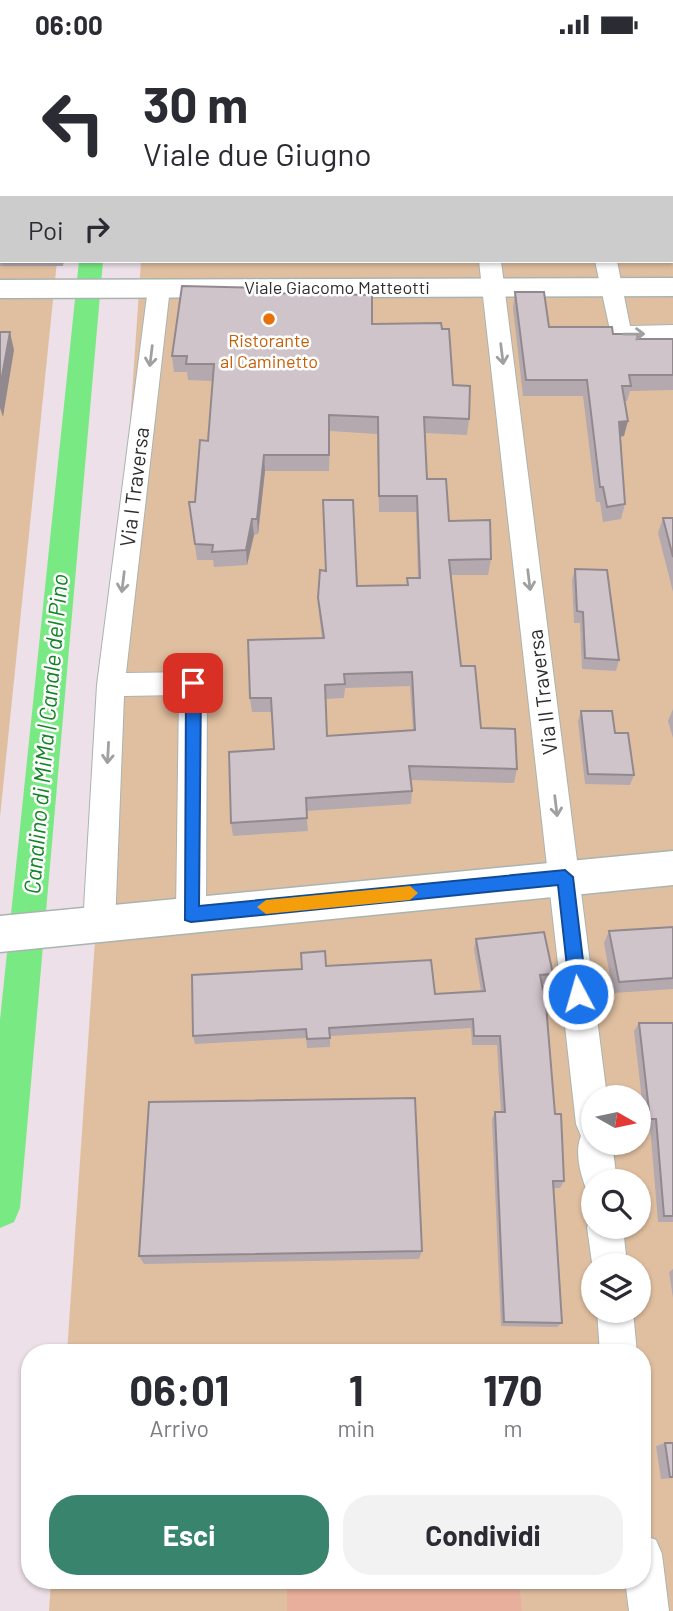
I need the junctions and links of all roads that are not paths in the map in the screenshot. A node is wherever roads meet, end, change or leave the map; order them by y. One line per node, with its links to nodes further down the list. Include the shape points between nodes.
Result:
1 (160, 274): 2 (street, Viale Giacomo Matteotti); 5 (street, Viale Giacomo Matteotti, via 115,288); 7 (street, Via I Traversa, one-way to 7)
2 (492, 274): 3 (street, Viale Giacomo Matteotti); 9 (street, Via II Traversa, one-way to 9)
3 (609, 274): 4 (street, Viale Giacomo Matteotti); 6 (street, one-way to 6, via 620,334)
4 (673, 287)
5 (0, 289)
6 (673, 333)
7 (111, 685): 10 (street, via 193,683); 11 (street, Via I Traversa, one-way to 11)
8 (673, 868): 9 (street)
9 (565, 877): 10 (street); 13 (street, Via II Traversa)
10 (191, 914): 11 (street)
11 (99, 925): 12 (street)
12 (0, 934)
13 (589, 1085)
14 (616, 1323): 15 (street)
15 (618, 1344)
16 (646, 1589): 17 (street)
17 (649, 1611)

